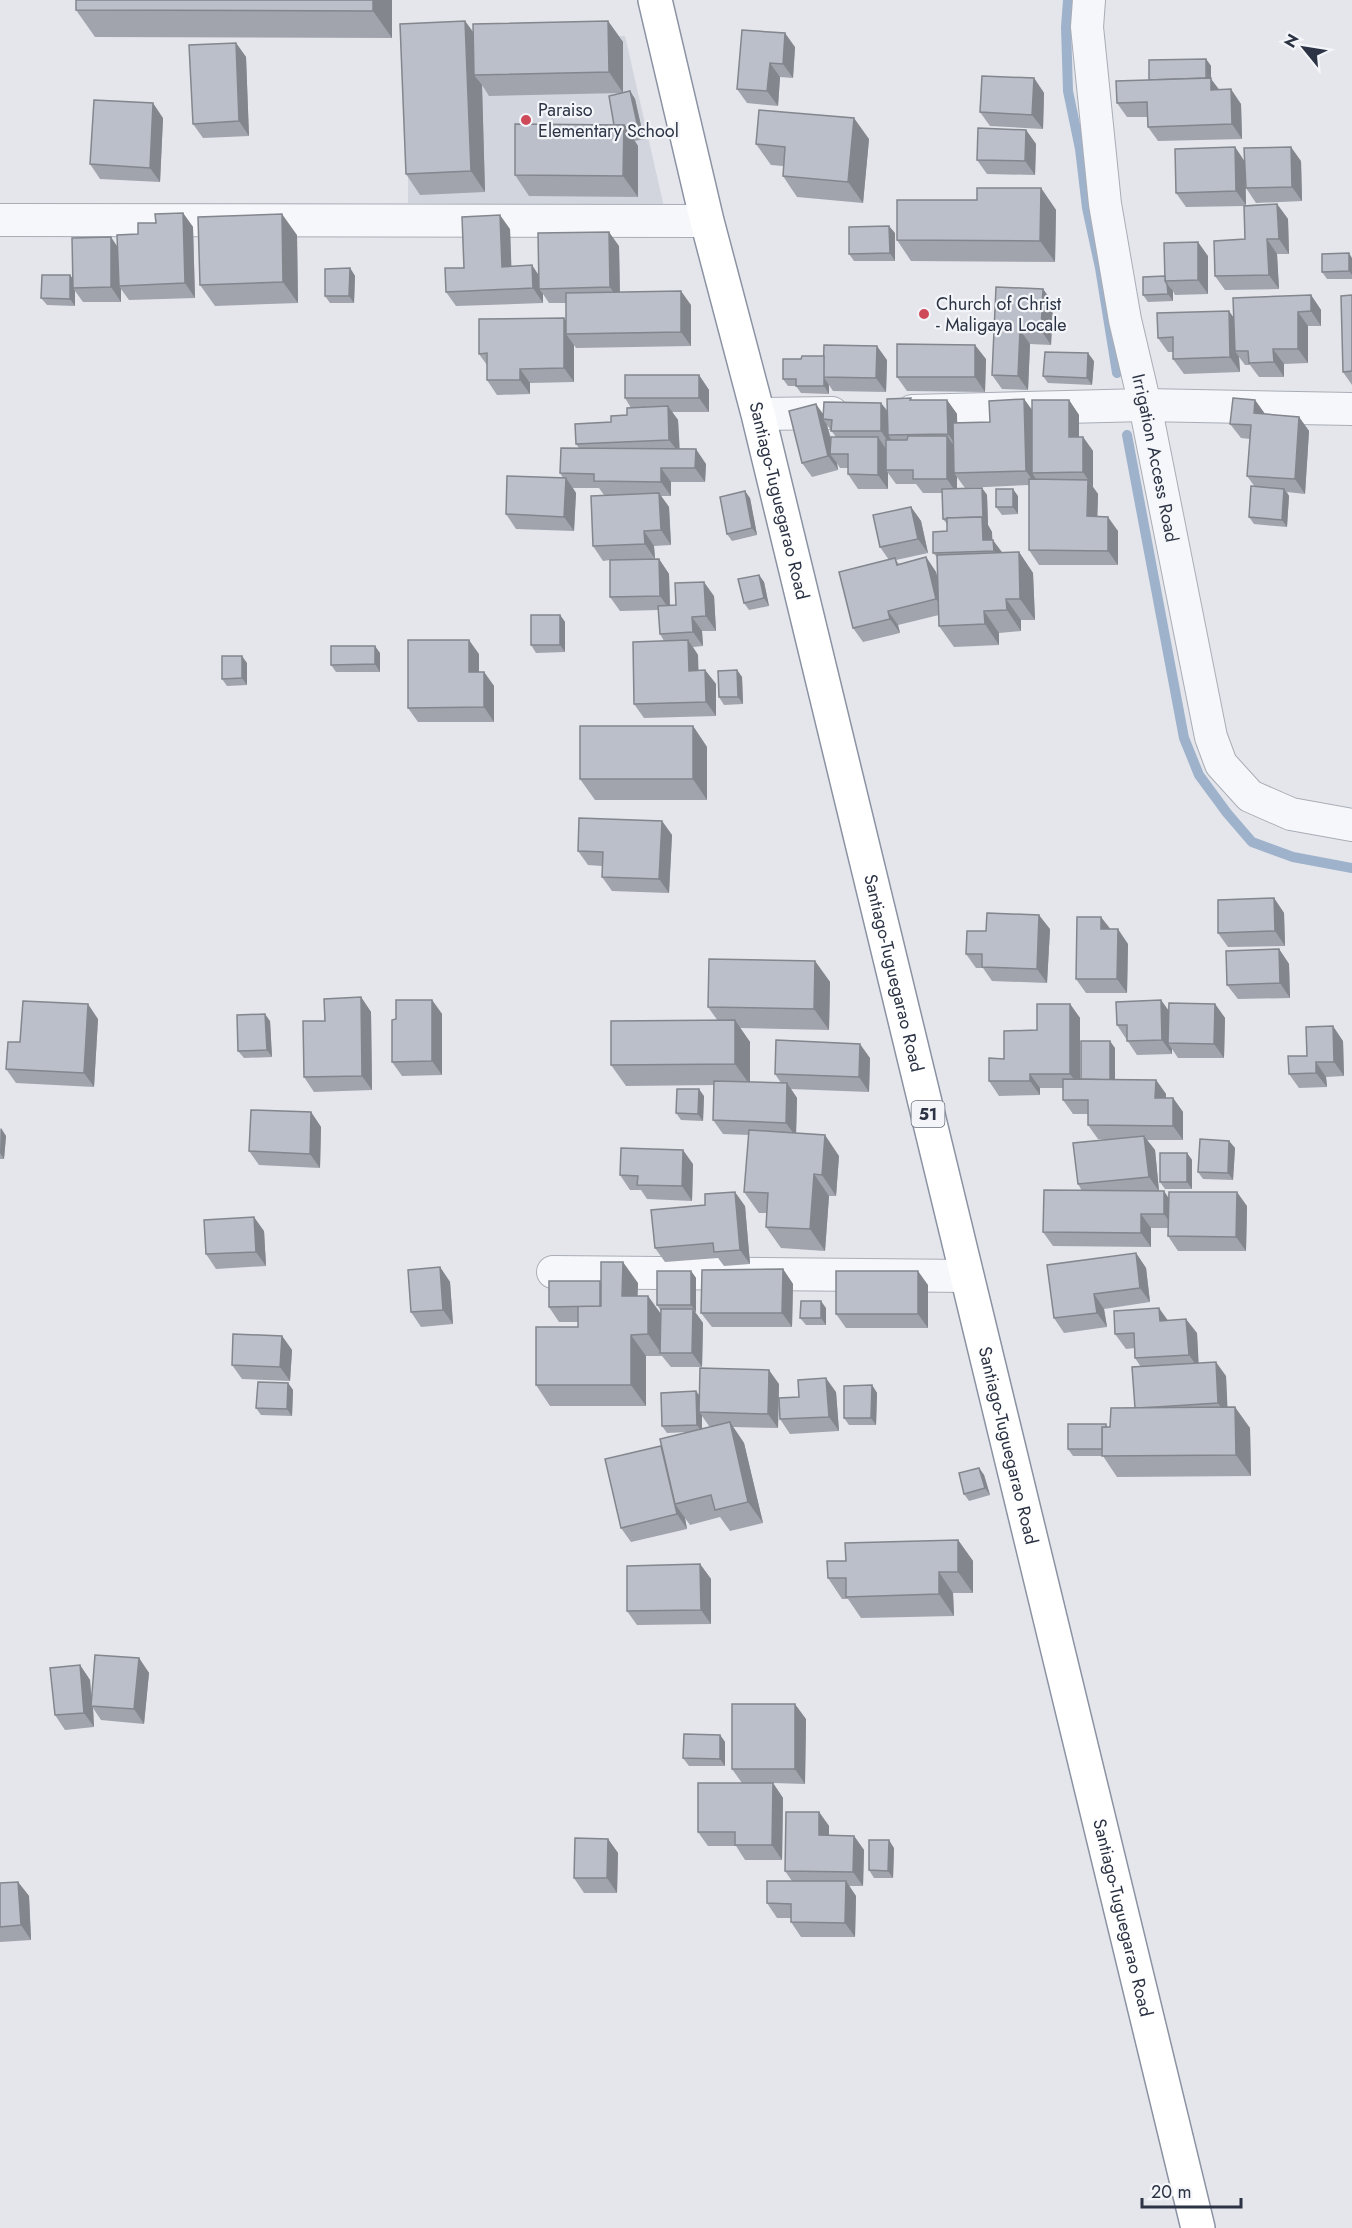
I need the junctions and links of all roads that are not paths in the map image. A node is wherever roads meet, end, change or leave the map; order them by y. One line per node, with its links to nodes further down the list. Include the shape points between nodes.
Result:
1 (655, 0): 4 (highway, Santiago-Tuguegarao Road / 51)
2 (1089, 0): 5 (street, Irrigation Access Road, via 1087,27 1105,204 1125,320)
3 (0, 220): 4 (street)
4 (707, 221): 7 (highway, Santiago-Tuguegarao Road / 51)
5 (1145, 405): 6 (street); 7 (street); 8 (street, Irrigation Access Road, via 1211,737 1221,764 1250,796 1291,814)
6 (1352, 409)
7 (758, 414): 10 (highway, Santiago-Tuguegarao Road / 51)
8 (1352, 825)
9 (553, 1272): 10 (street)
10 (967, 1276): 11 (highway, Santiago-Tuguegarao Road / 51)
11 (1198, 2228)

